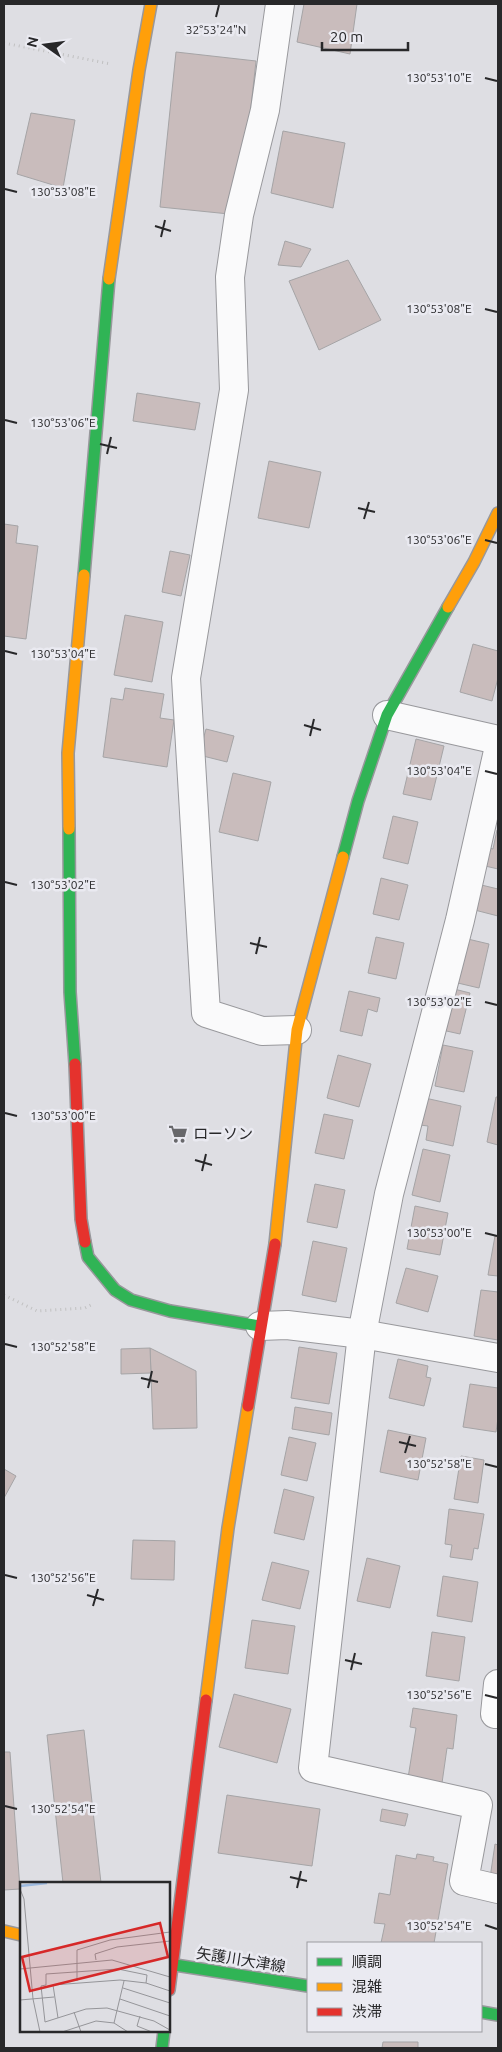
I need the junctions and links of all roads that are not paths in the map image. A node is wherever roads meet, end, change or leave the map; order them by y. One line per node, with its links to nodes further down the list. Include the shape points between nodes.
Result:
1 (151, 4): 8 (street, via 110,272 68,753 70,992 81,1219 88,1257 115,1290 131,1300 170,1311)
2 (280, 4): 7 (street, via 265,110 239,215 230,277 234,390 186,678 206,1012 262,1031)
3 (498, 513): 4 (street, via 474,562)
4 (387, 715): 5 (street); 7 (street, via 358,801)
5 (498, 740)
6 (498, 750): 9 (street, via 460,920 389,1194)
7 (297, 1030): 8 (street, via 277,1232)
8 (260, 1326): 9 (street, via 287,1325); 16 (street, via 228,1528)
9 (362, 1334): 10 (street); 13 (street, via 313,1768 478,1805 464,1882)
10 (498, 1358)
11 (498, 1684): 12 (street, via 495,1714)
12 (498, 1714)
13 (498, 1889)
14 (4, 1931): 15 (street)
15 (20, 1934)
16 (170, 1964): 17 (street, 矢護川大津線)
17 (307, 1986)
18 (482, 2012): 19 (street)
19 (498, 2015)
20 (164, 2032): 21 (street)
21 (162, 2048)

